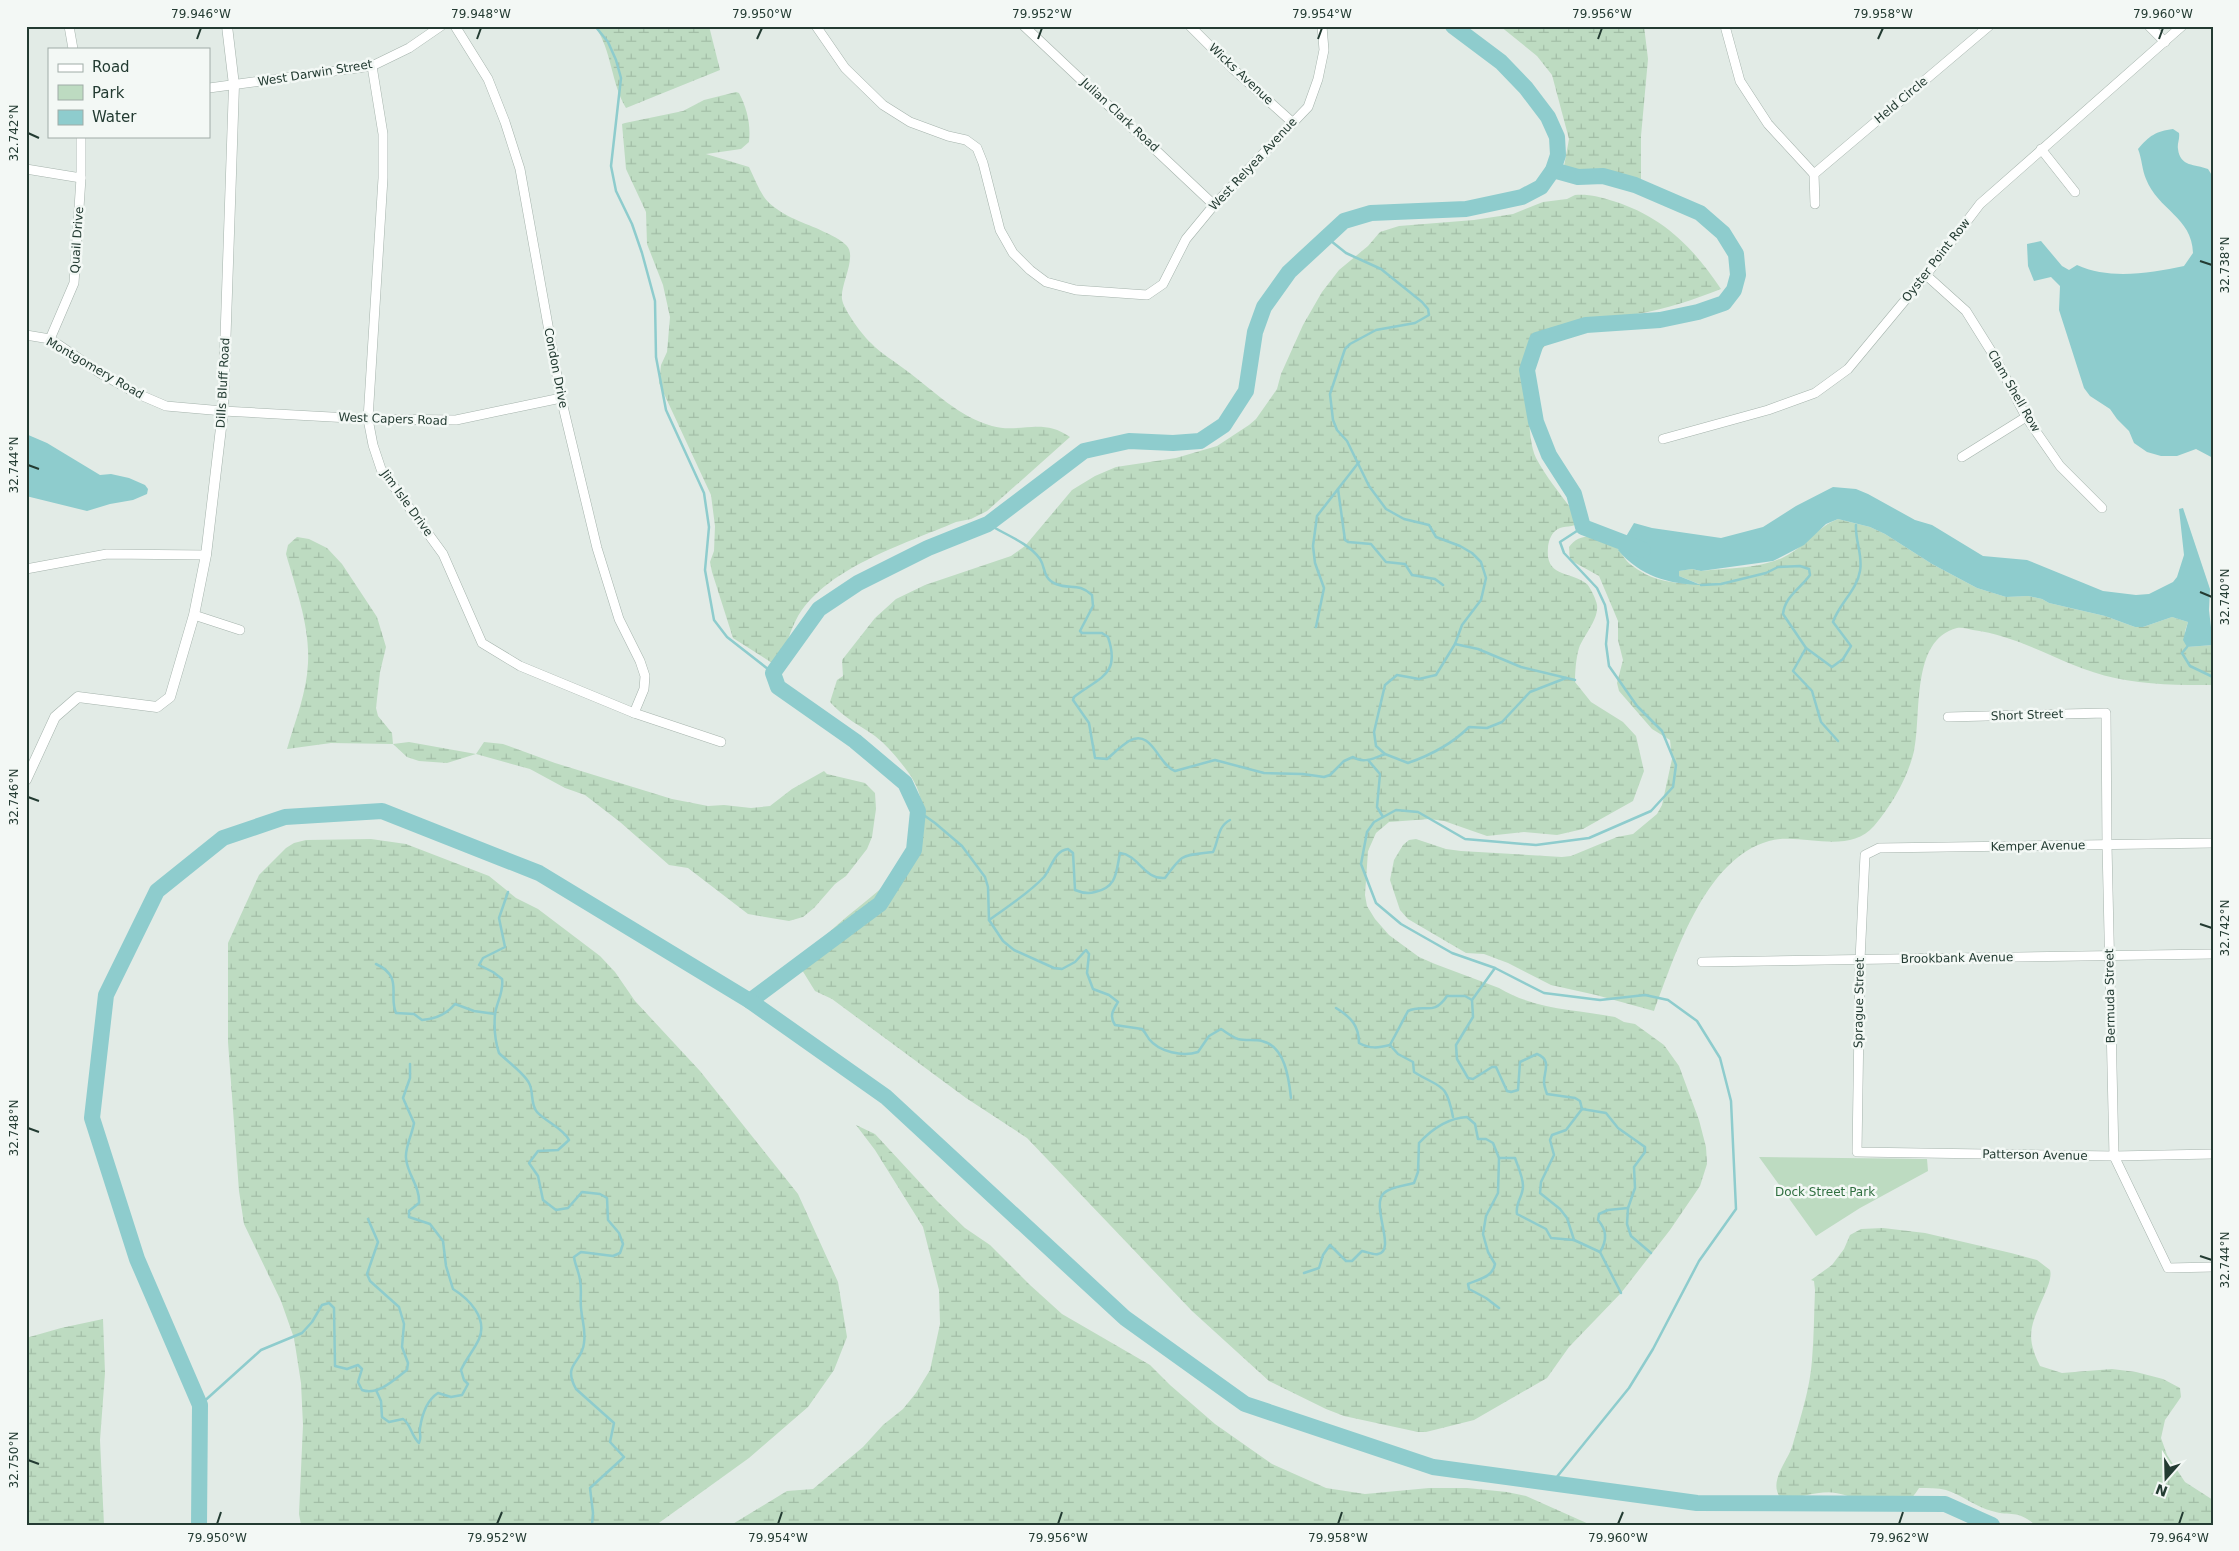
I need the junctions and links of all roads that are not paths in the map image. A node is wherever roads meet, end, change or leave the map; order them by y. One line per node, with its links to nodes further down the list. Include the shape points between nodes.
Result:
1 (69, 26): 14 (street)
2 (227, 26): 16 (street, Dills Bluff Road)
3 (441, 26): 15 (street, West Darwin Street, via 410,48)
4 (455, 26): 30 (street, Condon Drive, via 488,79 520,170)
5 (816, 26): 26 (street, West Relyea Avenue, via 845,68 883,105 910,122 966,140 976,148 983,163 1000,230 1013,253 1046,282 1076,290 1147,295 1163,284 1186,239)
6 (1024, 26): 26 (street, Julian Clark Road)
7 (1190, 26): 18 (street, Wicks Avenue)
8 (1725, 26): 22 (street, via 1740,81 1768,124)
9 (1989, 26): 22 (street, Held Circle)
10 (2150, 26): 13 (street)
11 (2182, 26): 13 (street, Oyster Point Row)
12 (1323, 28): 18 (street, West Relyea Avenue, via 1324,50 1318,80 1308,107)
13 (2164, 42): 20 (street, Oyster Point Row)
14 (73, 48)
15 (372, 66): 16 (street, West Darwin Street); 33 (street, Jim Isle Drive, via 383,134 383,178)
16 (234, 85): 17 (street, West Darwin Street); 31 (street, Dills Bluff Road)
17 (210, 88)
18 (1292, 122): 26 (street, West Relyea Avenue)
19 (81, 138): 23 (street, Quail Drive)
20 (2041, 149): 24 (street); 27 (street, Oyster Point Row, via 1980,204)
21 (26, 169): 23 (street)
22 (1814, 174): 25 (street)
23 (81, 178): 29 (street, Quail Drive, via 74,283)
24 (2075, 192)
25 (1815, 204)
26 (1214, 205)
27 (1926, 275): 32 (street, Clam Shell Row, via 1966,312 1996,359); 34 (street, Oyster Point Row, via 1848,369 1815,393 1768,410)
28 (26, 335): 29 (street, Montgomery Road)
29 (50, 339): 31 (street, Montgomery Road, via 100,373 166,406)
30 (561, 398): 33 (street, West Capers Road, via 456,420); 41 (street, Condon Drive, via 597,548 620,619 645,676 644,689)
31 (223, 411): 33 (street, West Capers Road); 37 (street, Dills Bluff Road)
32 (2026, 417): 35 (street); 36 (street, Clam Shell Row, via 2060,466)
33 (368, 419): 41 (street, Jim Isle Drive, via 381,469 443,554 482,643 520,666)
34 (1663, 439)
35 (1962, 457)
36 (2102, 508)
37 (206, 555): 38 (street, via 107,554); 39 (street, Dills Bluff Road)
38 (26, 569)
39 (194, 615): 40 (street); 45 (street, Dills Bluff Road, via 170,697 158,707 78,697 55,717)
40 (240, 630)
41 (634, 713): 44 (street, Jim Isle Drive)
42 (2106, 713): 43 (street, Short Street); 47 (street, Bermuda Street)
43 (1948, 717)
44 (721, 742)
45 (26, 780)
46 (2213, 843): 47 (street, Kemper Avenue)
47 (2107, 845): 48 (street, Kemper Avenue, via 1879,848); 50 (street, Bermuda Street)
48 (1865, 855): 51 (street, Sprague Street)
49 (2213, 954): 50 (street, Brookbank Avenue)
50 (2109, 956): 51 (street, Brookbank Avenue); 55 (street, Bermuda Street)
51 (1860, 960): 52 (street, Brookbank Avenue); 53 (street, Sprague Street)
52 (1702, 962)
53 (1856, 1152): 55 (street, Patterson Avenue)
54 (2213, 1154): 55 (street, Patterson Avenue)
55 (2114, 1156): 56 (street, Bermuda Street, via 2168,1268)
56 (2213, 1267)

